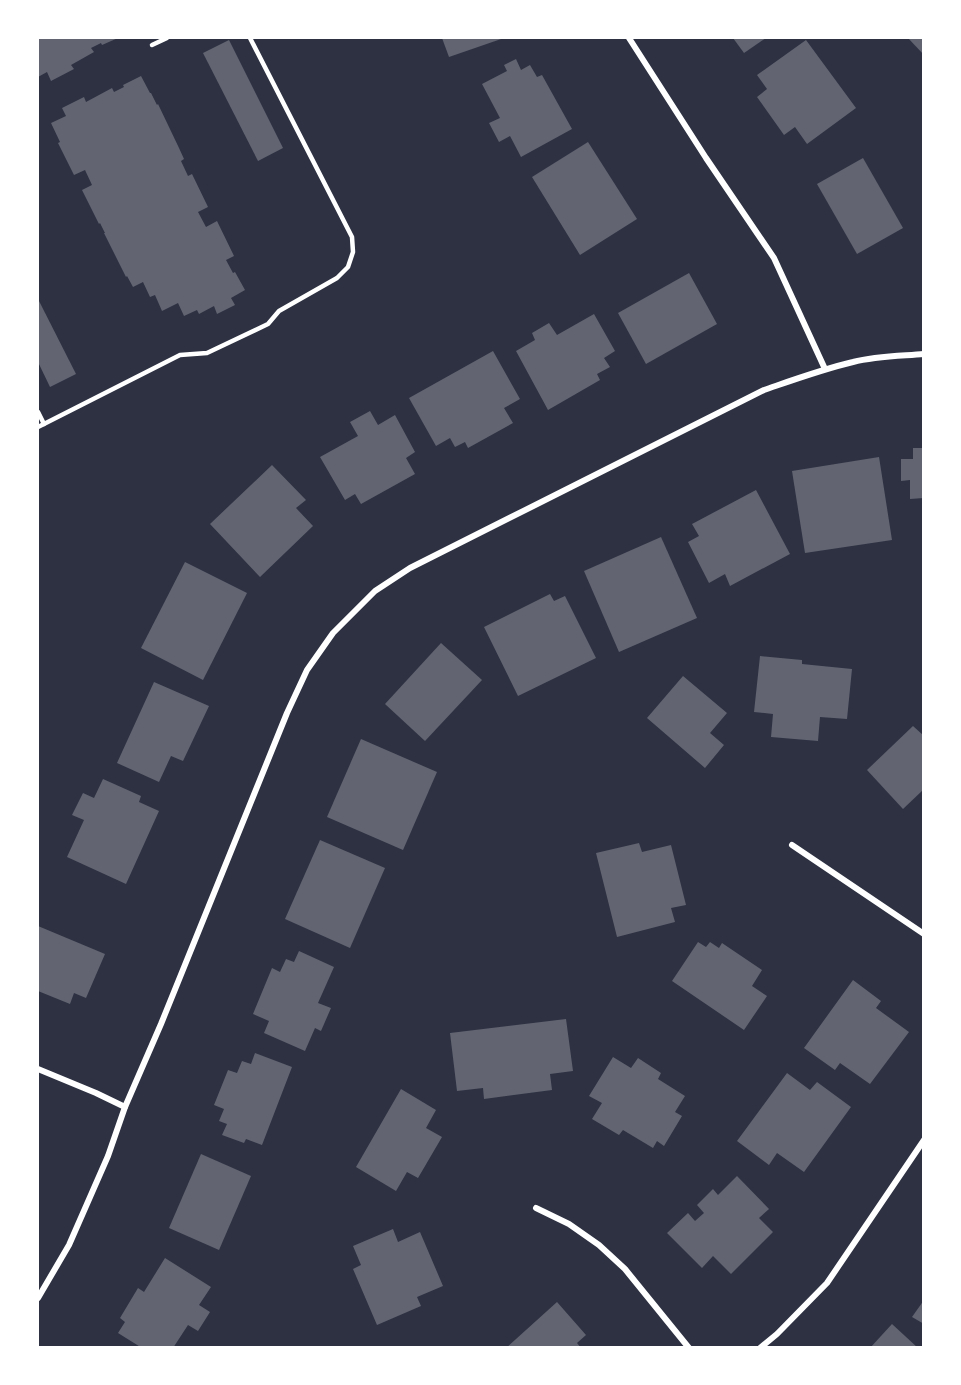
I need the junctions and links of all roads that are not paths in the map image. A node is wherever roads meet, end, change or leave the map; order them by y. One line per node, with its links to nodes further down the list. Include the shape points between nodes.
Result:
1 (167, 38): 4 (lane)
2 (250, 38): 8 (lane, via 352,237 348,267 338,278 279,311 268,324 207,353 180,355)
3 (629, 38): 6 (street, via 774,258)
4 (152, 45)
5 (924, 354): 6 (street, via 874,358)
6 (825, 369): 13 (street, via 764,390 410,568 375,591 333,633 307,670 287,713)
7 (38, 412): 8 (lane)
8 (44, 424): 9 (lane)
9 (38, 427)
10 (792, 845): 11 (street)
11 (924, 934)
12 (38, 1069): 13 (street)
13 (125, 1107): 16 (street, via 69,1245)
14 (924, 1140): 18 (street, via 827,1283)
15 (536, 1208): 17 (street, via 599,1245 625,1269)
16 (38, 1298)
17 (690, 1347)
18 (760, 1347)

